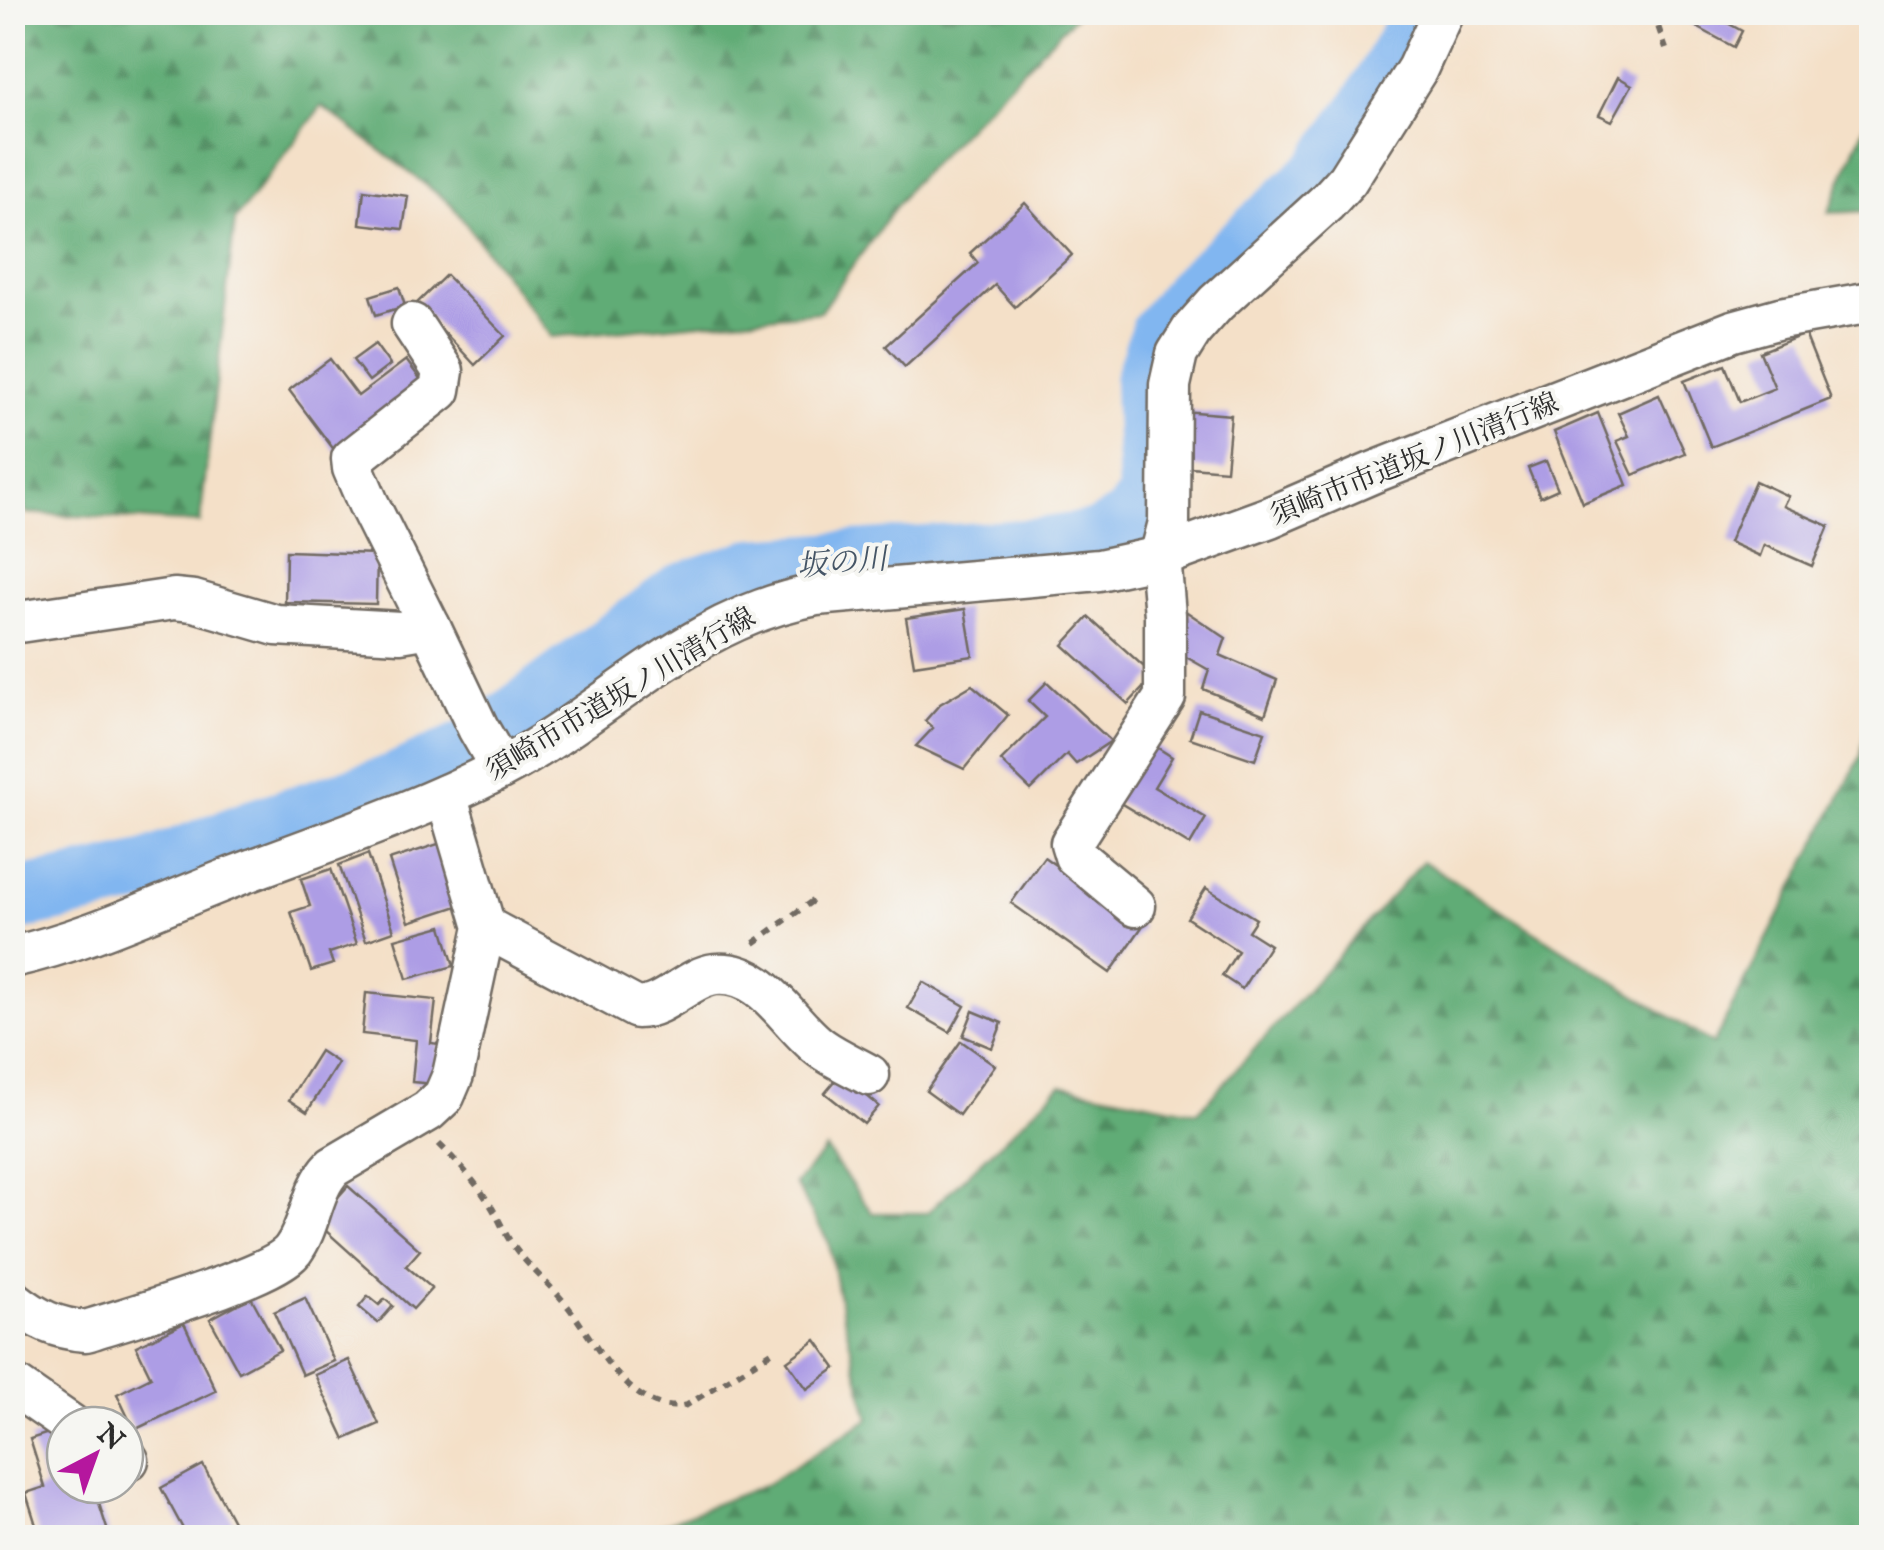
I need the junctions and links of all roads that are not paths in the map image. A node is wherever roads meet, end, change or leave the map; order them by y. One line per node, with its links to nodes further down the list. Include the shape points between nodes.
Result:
1 (1442, 12): 4 (street, via 1416,69 1346,180 1216,303 1177,354 1170,385 1169,522)
2 (1872, 302): 4 (street, 須崎市市道坂ノ川清行線, via 1716,337)
3 (412, 324): 6 (street, via 443,371 440,390 352,459)
4 (1160, 556): 7 (street, 須崎市市道坂ノ川清行線, via 1098,570 777,602); 9 (street, via 1165,697 1071,843 1075,856)
5 (12, 623): 6 (street, via 174,599 276,625)
6 (430, 628): 7 (street)
7 (491, 751): 8 (street, 須崎市市道坂ノ川清行線)
8 (446, 794): 10 (street); 11 (street, 須崎市市道坂ノ川清行線, via 92,934)
9 (1136, 906)
10 (485, 927): 12 (street, via 638,1008 708,975 746,980 820,1047); 13 (street, via 444,1096 322,1178 294,1250 282,1261 86,1331 63,1330)
11 (12, 957)
12 (869, 1075)
13 (12, 1300)
14 (12, 1384): 15 (street)
15 (45, 1407)

